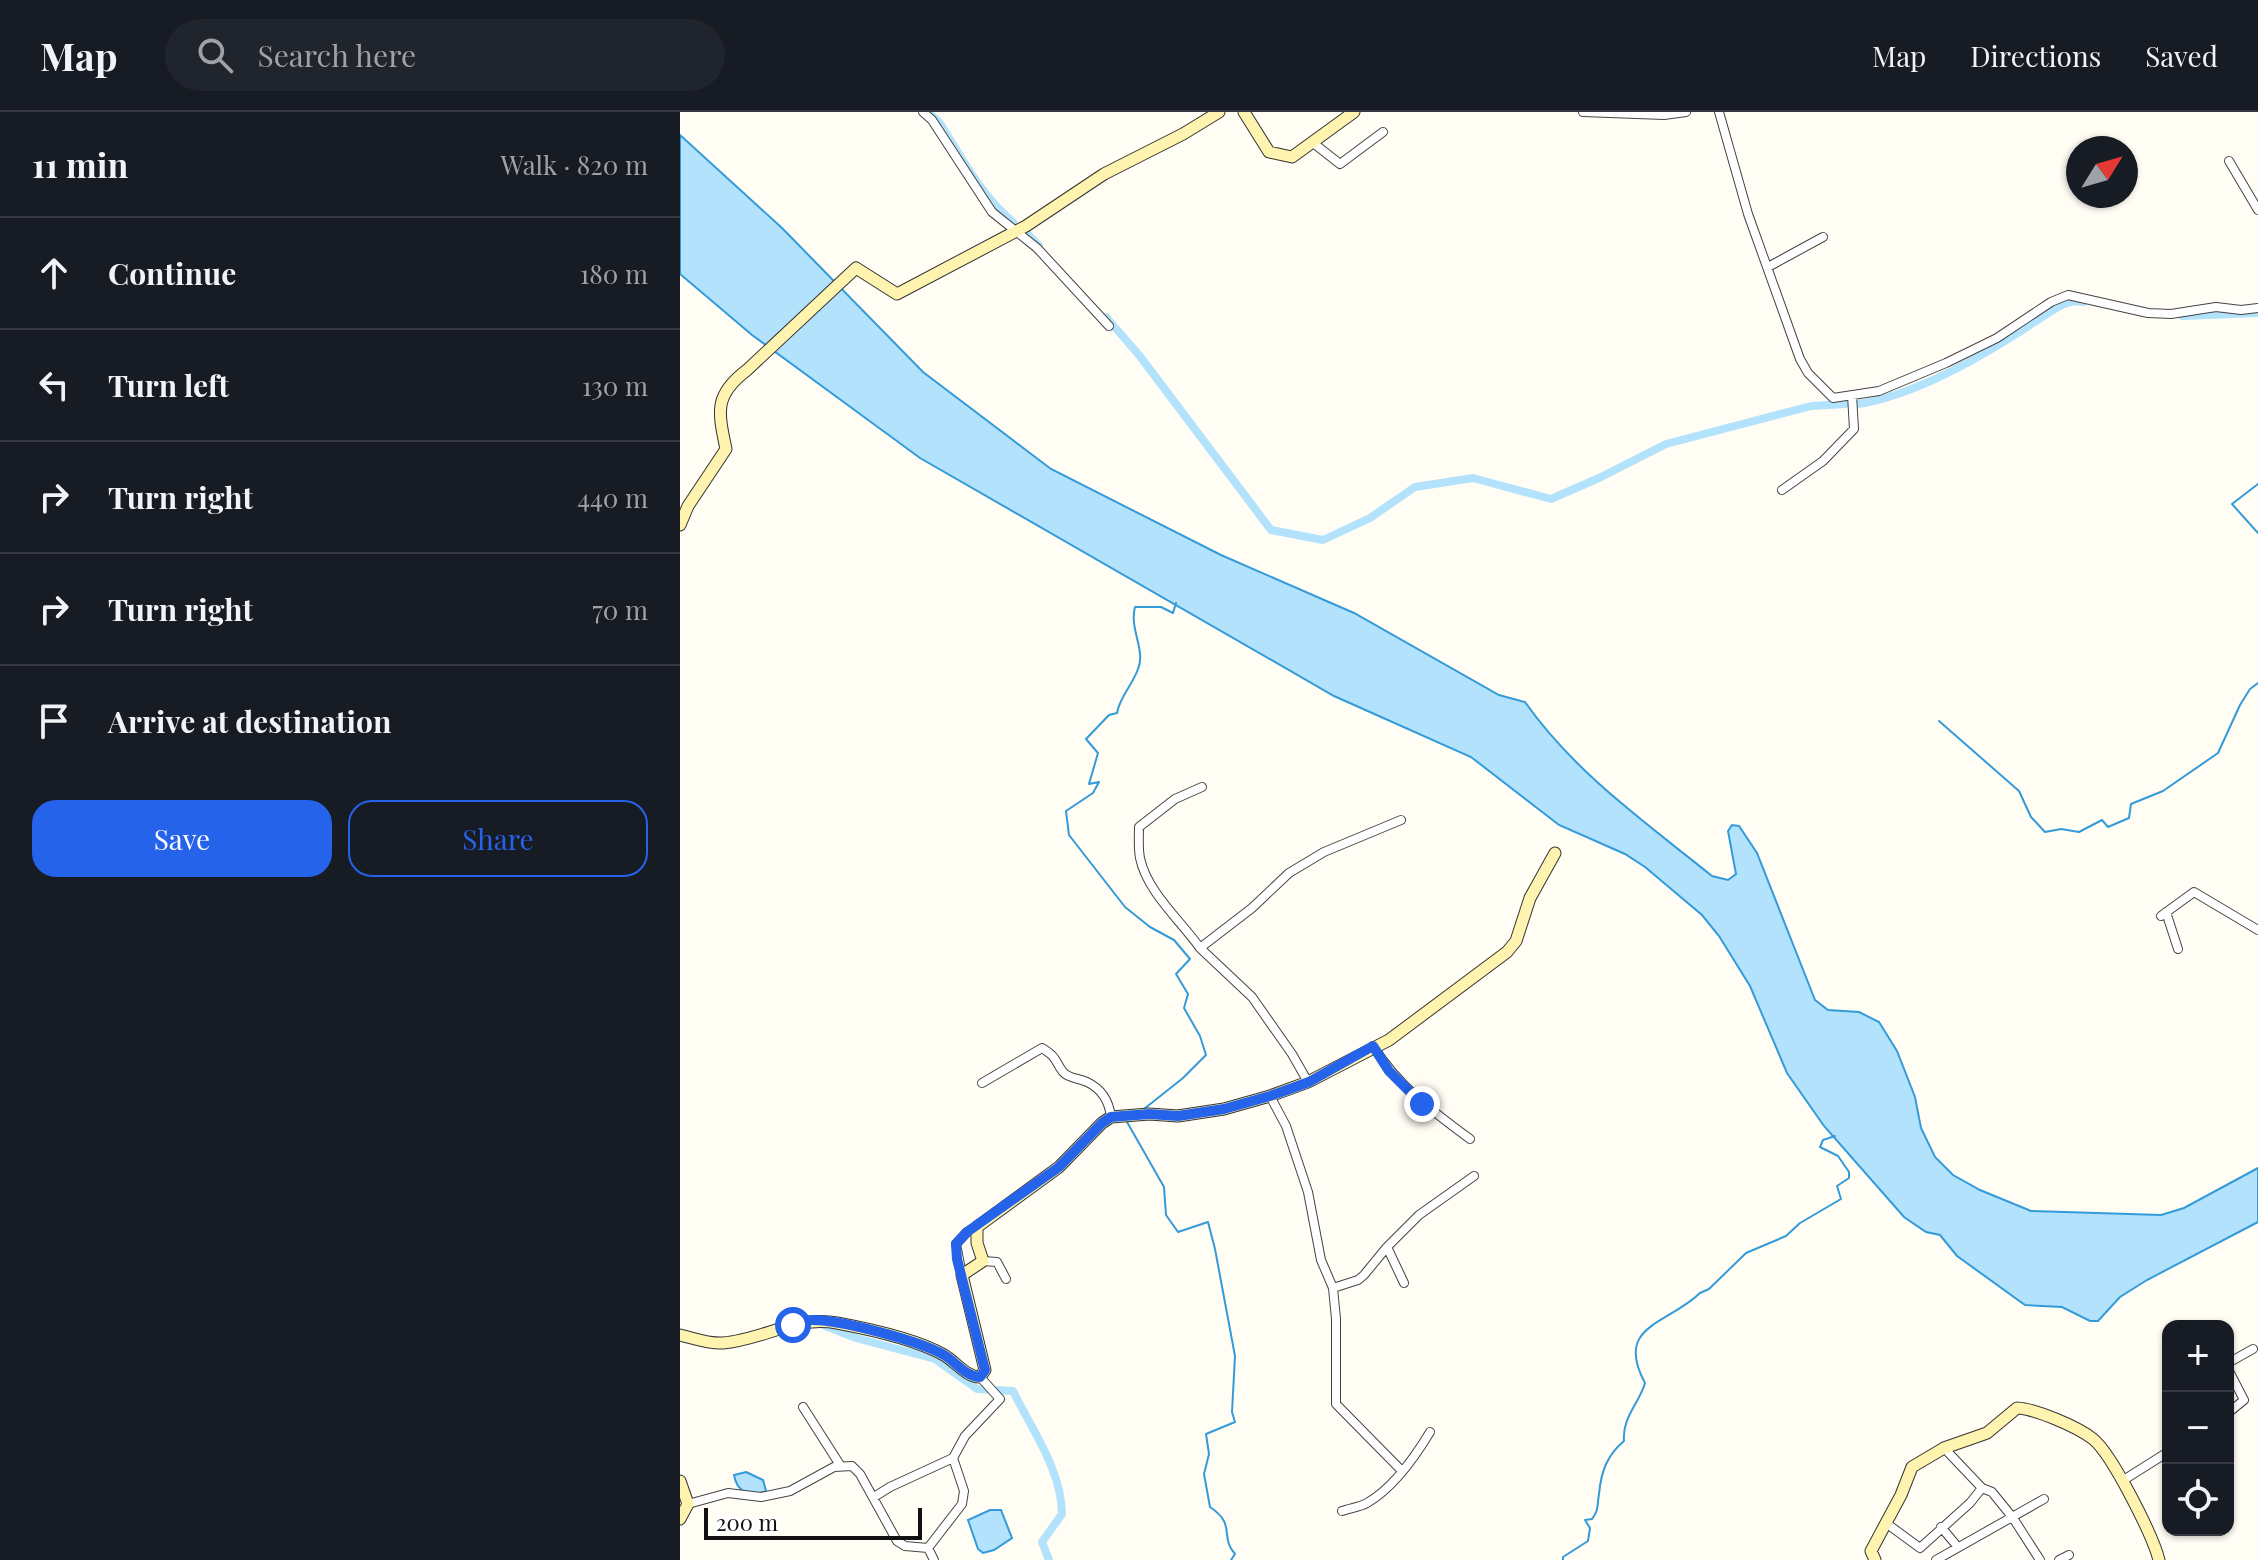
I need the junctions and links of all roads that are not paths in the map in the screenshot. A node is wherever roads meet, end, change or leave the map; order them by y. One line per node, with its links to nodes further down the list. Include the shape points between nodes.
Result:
1 (923, 112): 12 (street, via 992,212)
2 (1219, 112): 12 (street, via 1104,174)
3 (1244, 112): 9 (street, via 1269,152 1292,157)
4 (1354, 112): 9 (street)
5 (1583, 112): 6 (street)
6 (1686, 112)
7 (1719, 112): 14 (street)
8 (1383, 132): 9 (street, via 1340,164)
9 (1312, 142)
10 (2229, 161): 11 (street)
11 (2258, 210)
12 (1015, 232): 16 (street, via 1037,248); 19 (street, via 897,294 856,268 729,384 720,402 726,449)
13 (1823, 237): 14 (street)
14 (1768, 267): 17 (street, via 1808,373 1833,398)
15 (2258, 308): 17 (street, via 2148,313 2068,295 1946,363 1879,391)
16 (1109, 326)
17 (1852, 395): 18 (street, via 1854,429 1823,461)
18 (1782, 490)
19 (680, 525)
20 (1202, 787): 24 (street, via 1175,799 1139,827 1146,872)
21 (1401, 820): 24 (street, via 1324,852 1289,873)
22 (1555, 853): 26 (street, via 1507,952 1389,1040)
23 (2258, 930): 25 (street, via 2194,892 2163,914)
24 (1200, 948): 27 (street, via 1252,997)
25 (2178, 949)
26 (1373, 1046): 27 (street); 31 (street, via 1422,1104)
27 (1308, 1082): 29 (street)
28 (982, 1083): 30 (street, via 1042,1048 1056,1057 1063,1072 1088,1082 1108,1100)
29 (1270, 1096): 30 (street, via 1178,1116); 39 (street, via 1308,1192 1321,1260)
30 (1111, 1117): 33 (street, via 1059,1167)
31 (1470, 1139)
32 (1474, 1176): 34 (street, via 1419,1215)
33 (977, 1227): 35 (street); 36 (street, via 956,1244)
34 (1387, 1247): 38 (street); 39 (street, via 1358,1280)
35 (983, 1261): 36 (street); 37 (street, via 997,1262)
36 (962, 1275): 43 (street, via 985,1370)
37 (1006, 1279)
38 (1404, 1283)
39 (1333, 1288): 52 (street, via 1336,1404)
40 (680, 1335): 43 (street, via 722,1343 811,1320 837,1323 943,1354)
41 (2253, 1349): 42 (street)
42 (2234, 1362)
43 (980, 1377): 50 (street, via 1000,1399 965,1436)
44 (2234, 1379): 46 (street, via 2244,1400)
45 (803, 1407): 51 (street)
46 (2234, 1408)
47 (1430, 1432): 52 (street)
48 (1944, 1448): 54 (street, via 1987,1433 2017,1408 2025,1408 2094,1440); 55 (street); 62 (street, via 1912,1467)
49 (2162, 1456): 54 (street)
50 (953, 1458): 56 (street); 65 (street, via 964,1491 962,1504)
51 (840, 1465): 56 (street, via 852,1466); 58 (street, via 790,1491 761,1497 728,1493)
52 (1401, 1470): 59 (street, via 1366,1503)
53 (680, 1481): 58 (street)
54 (2122, 1481): 72 (street)
55 (1982, 1488): 60 (street, via 1992,1492); 63 (street)
56 (874, 1497): 65 (street, via 897,1541)
57 (2044, 1499): 60 (street)
58 (688, 1504): 61 (street)
59 (1342, 1511)
60 (2013, 1518): 64 (street); 70 (street)
61 (680, 1519)
62 (1886, 1523): 63 (street, via 1920,1548); 67 (street, via 1871,1551)
63 (1941, 1527): 64 (street)
64 (1957, 1546): 69 (street)
65 (928, 1548): 68 (street)
66 (2069, 1555): 71 (street)
67 (1875, 1559)
68 (934, 1560)
69 (1936, 1560)
70 (2040, 1560)
71 (2059, 1560)
72 (2159, 1560)

